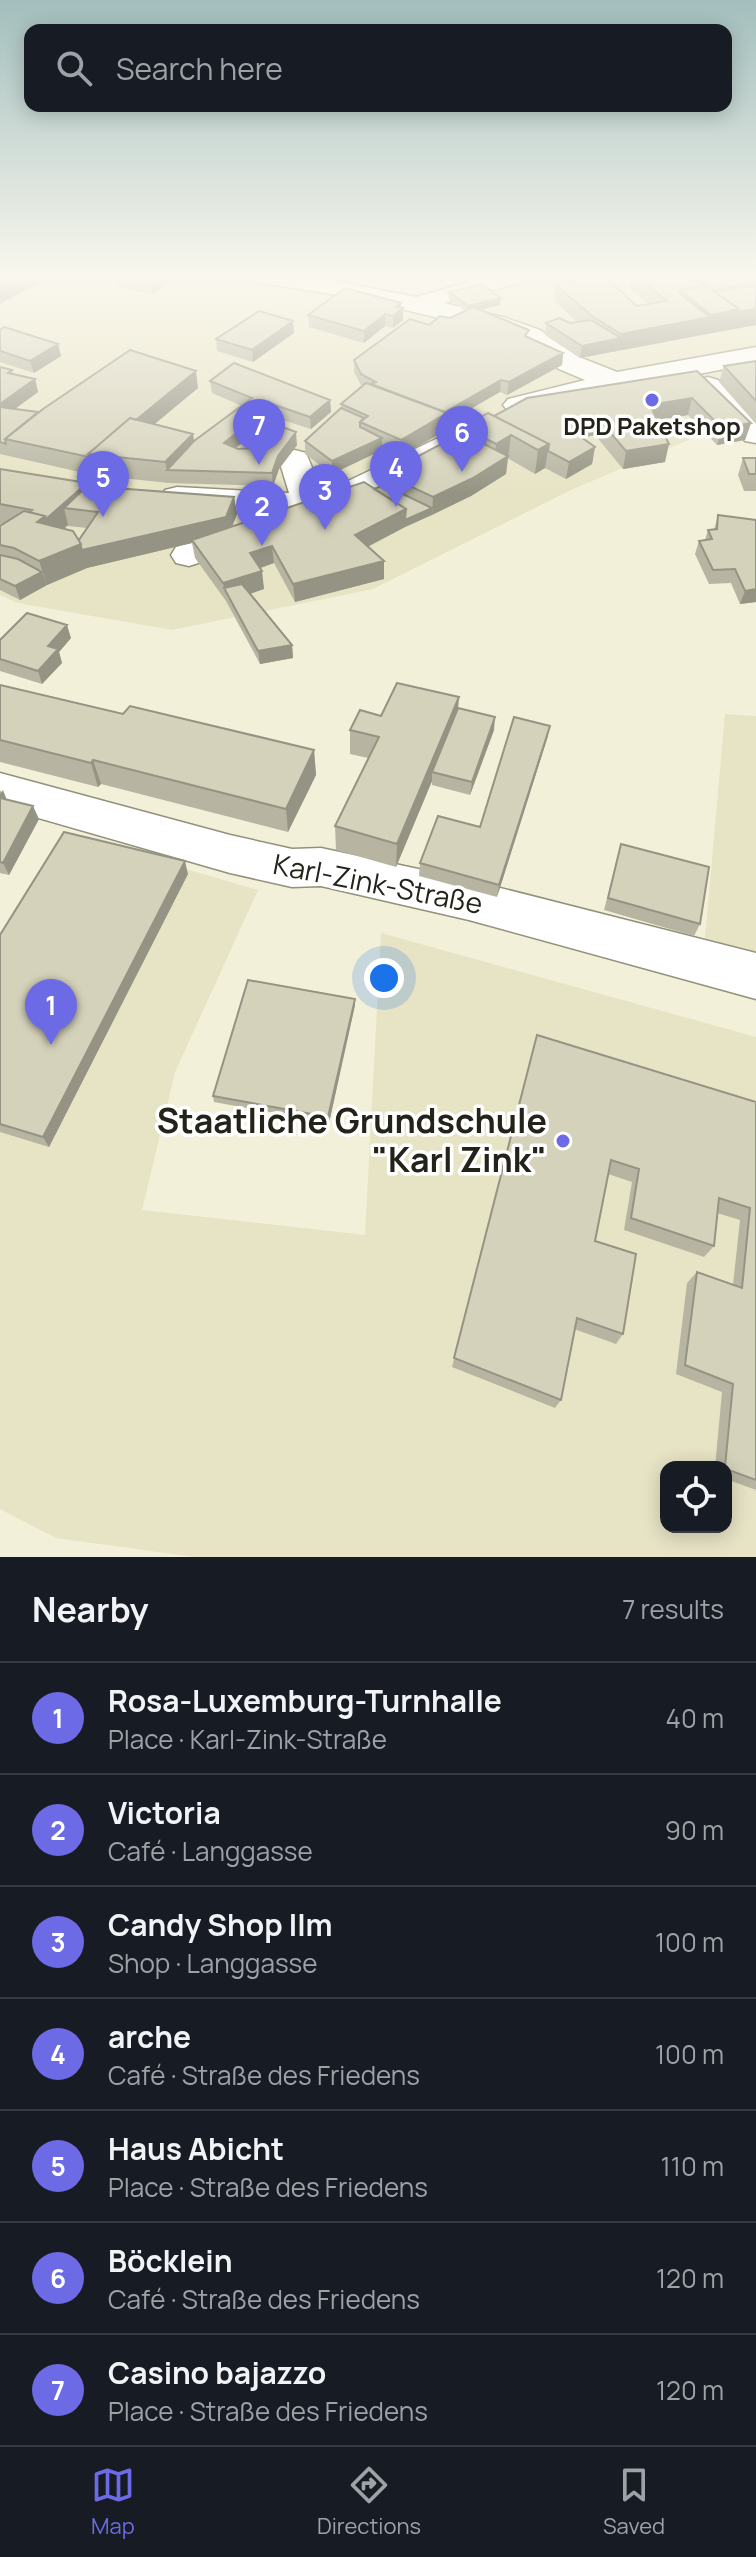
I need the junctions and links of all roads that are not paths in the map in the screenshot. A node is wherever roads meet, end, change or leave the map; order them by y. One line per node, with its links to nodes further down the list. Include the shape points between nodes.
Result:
1 (548, 349): 4 (street)
2 (756, 355): 3 (street)
3 (689, 367): 4 (street); 5 (street)
4 (607, 382): 8 (street, via 490,419 358,490)
5 (756, 434)
6 (295, 460): 8 (street)
7 (147, 495): 9 (street)
8 (308, 501): 9 (street); 10 (street, via 319,512)
9 (250, 502): 10 (street)
10 (244, 538): 11 (street)
11 (189, 555)
12 (0, 790): 13 (street, Karl-Zink-Straße, via 230,854 292,868 321,867 469,900)
13 (756, 976)

